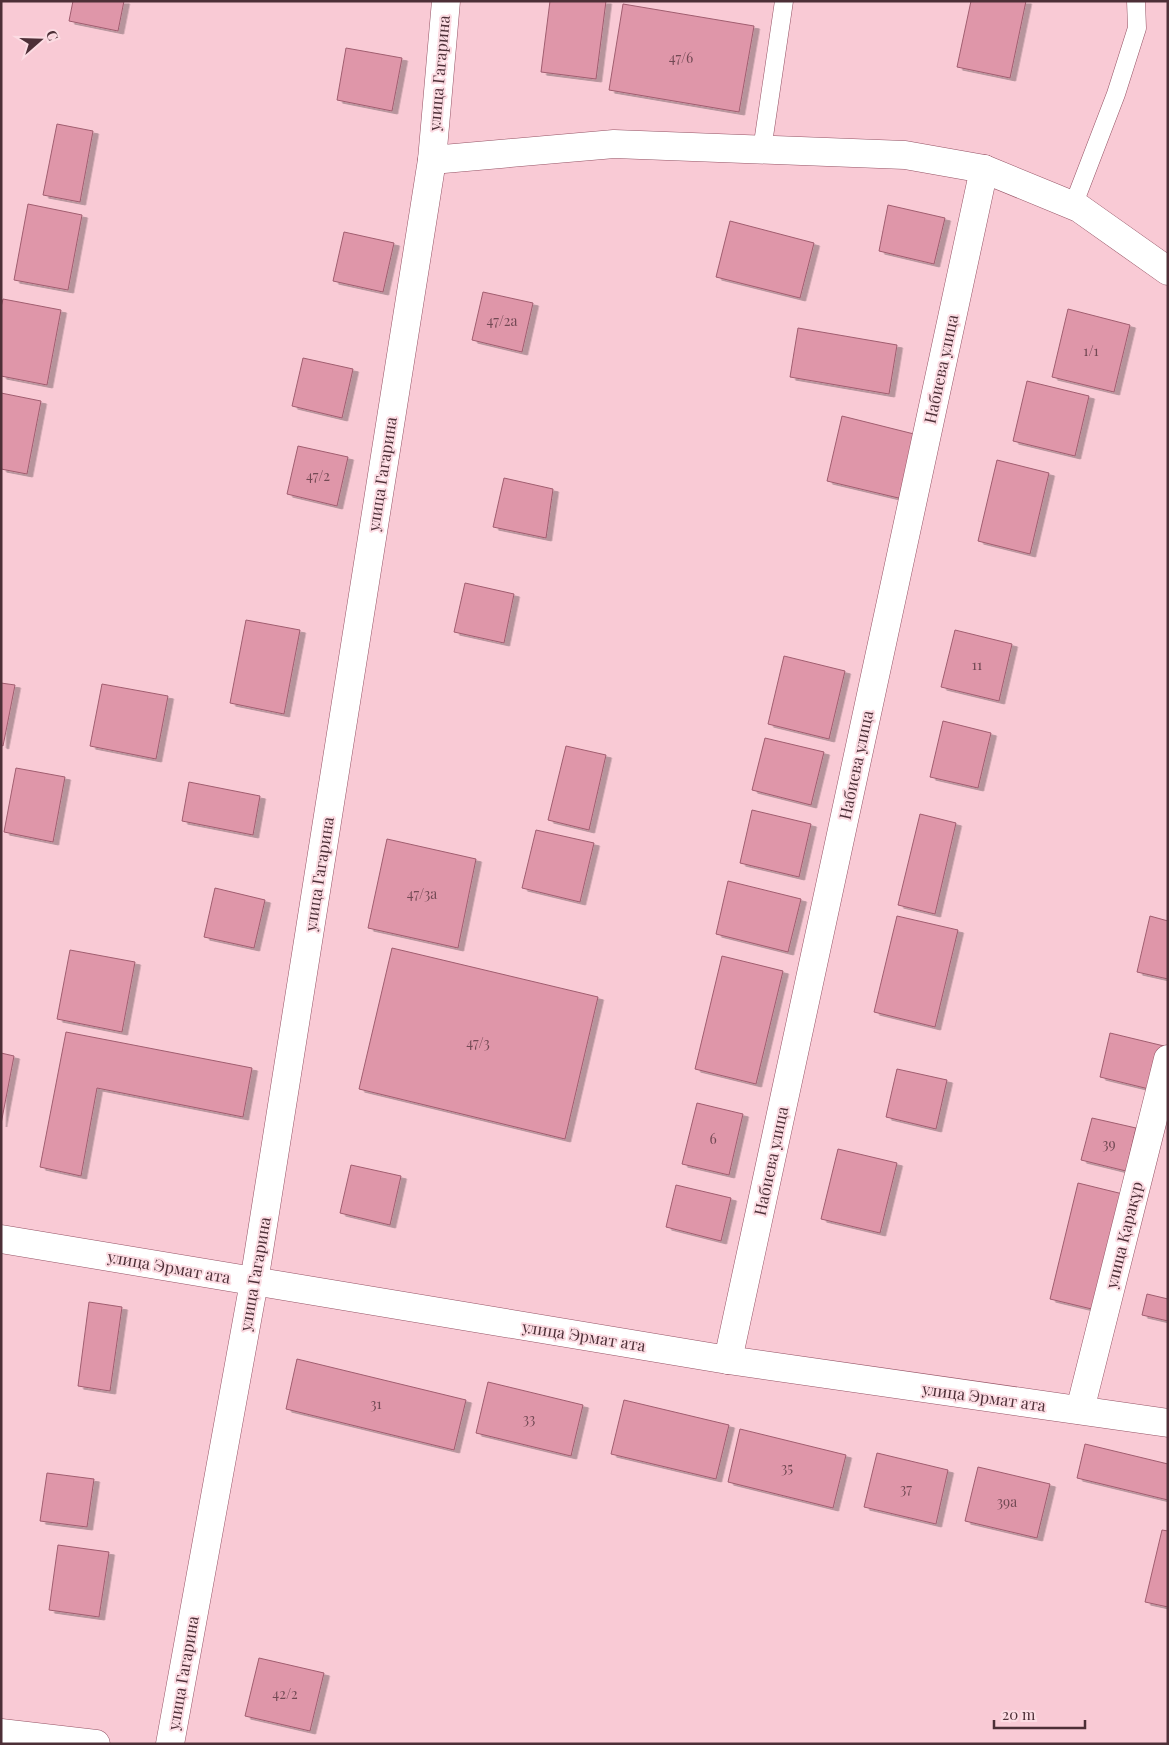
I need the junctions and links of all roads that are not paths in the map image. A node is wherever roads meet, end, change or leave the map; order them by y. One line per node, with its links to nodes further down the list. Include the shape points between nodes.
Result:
1 (446, 1): 5 (street, улица Гагарина)
2 (784, 1): 4 (lane)
3 (1136, 1): 7 (lane, via 1137,28 1116,94)
4 (762, 150): 5 (street, via 614,144); 6 (street, via 905,155)
5 (432, 160): 11 (street, улица Гагарина)
6 (984, 169): 7 (street); 12 (street, Набиева улица)
7 (1073, 206): 8 (street)
8 (1168, 271)
9 (1168, 1059): 13 (street, улица Қарақұр)
10 (1, 1239): 11 (street, улица Эрмат ата)
11 (254, 1282): 12 (street, улица Эрмат ата); 17 (street, улица Гагарина)
12 (728, 1360): 13 (street, улица Эрмат ата)
13 (1080, 1410): 14 (street, улица Эрмат ата)
14 (1168, 1423)
15 (1, 1733): 16 (street)
16 (96, 1744)
17 (170, 1744)

